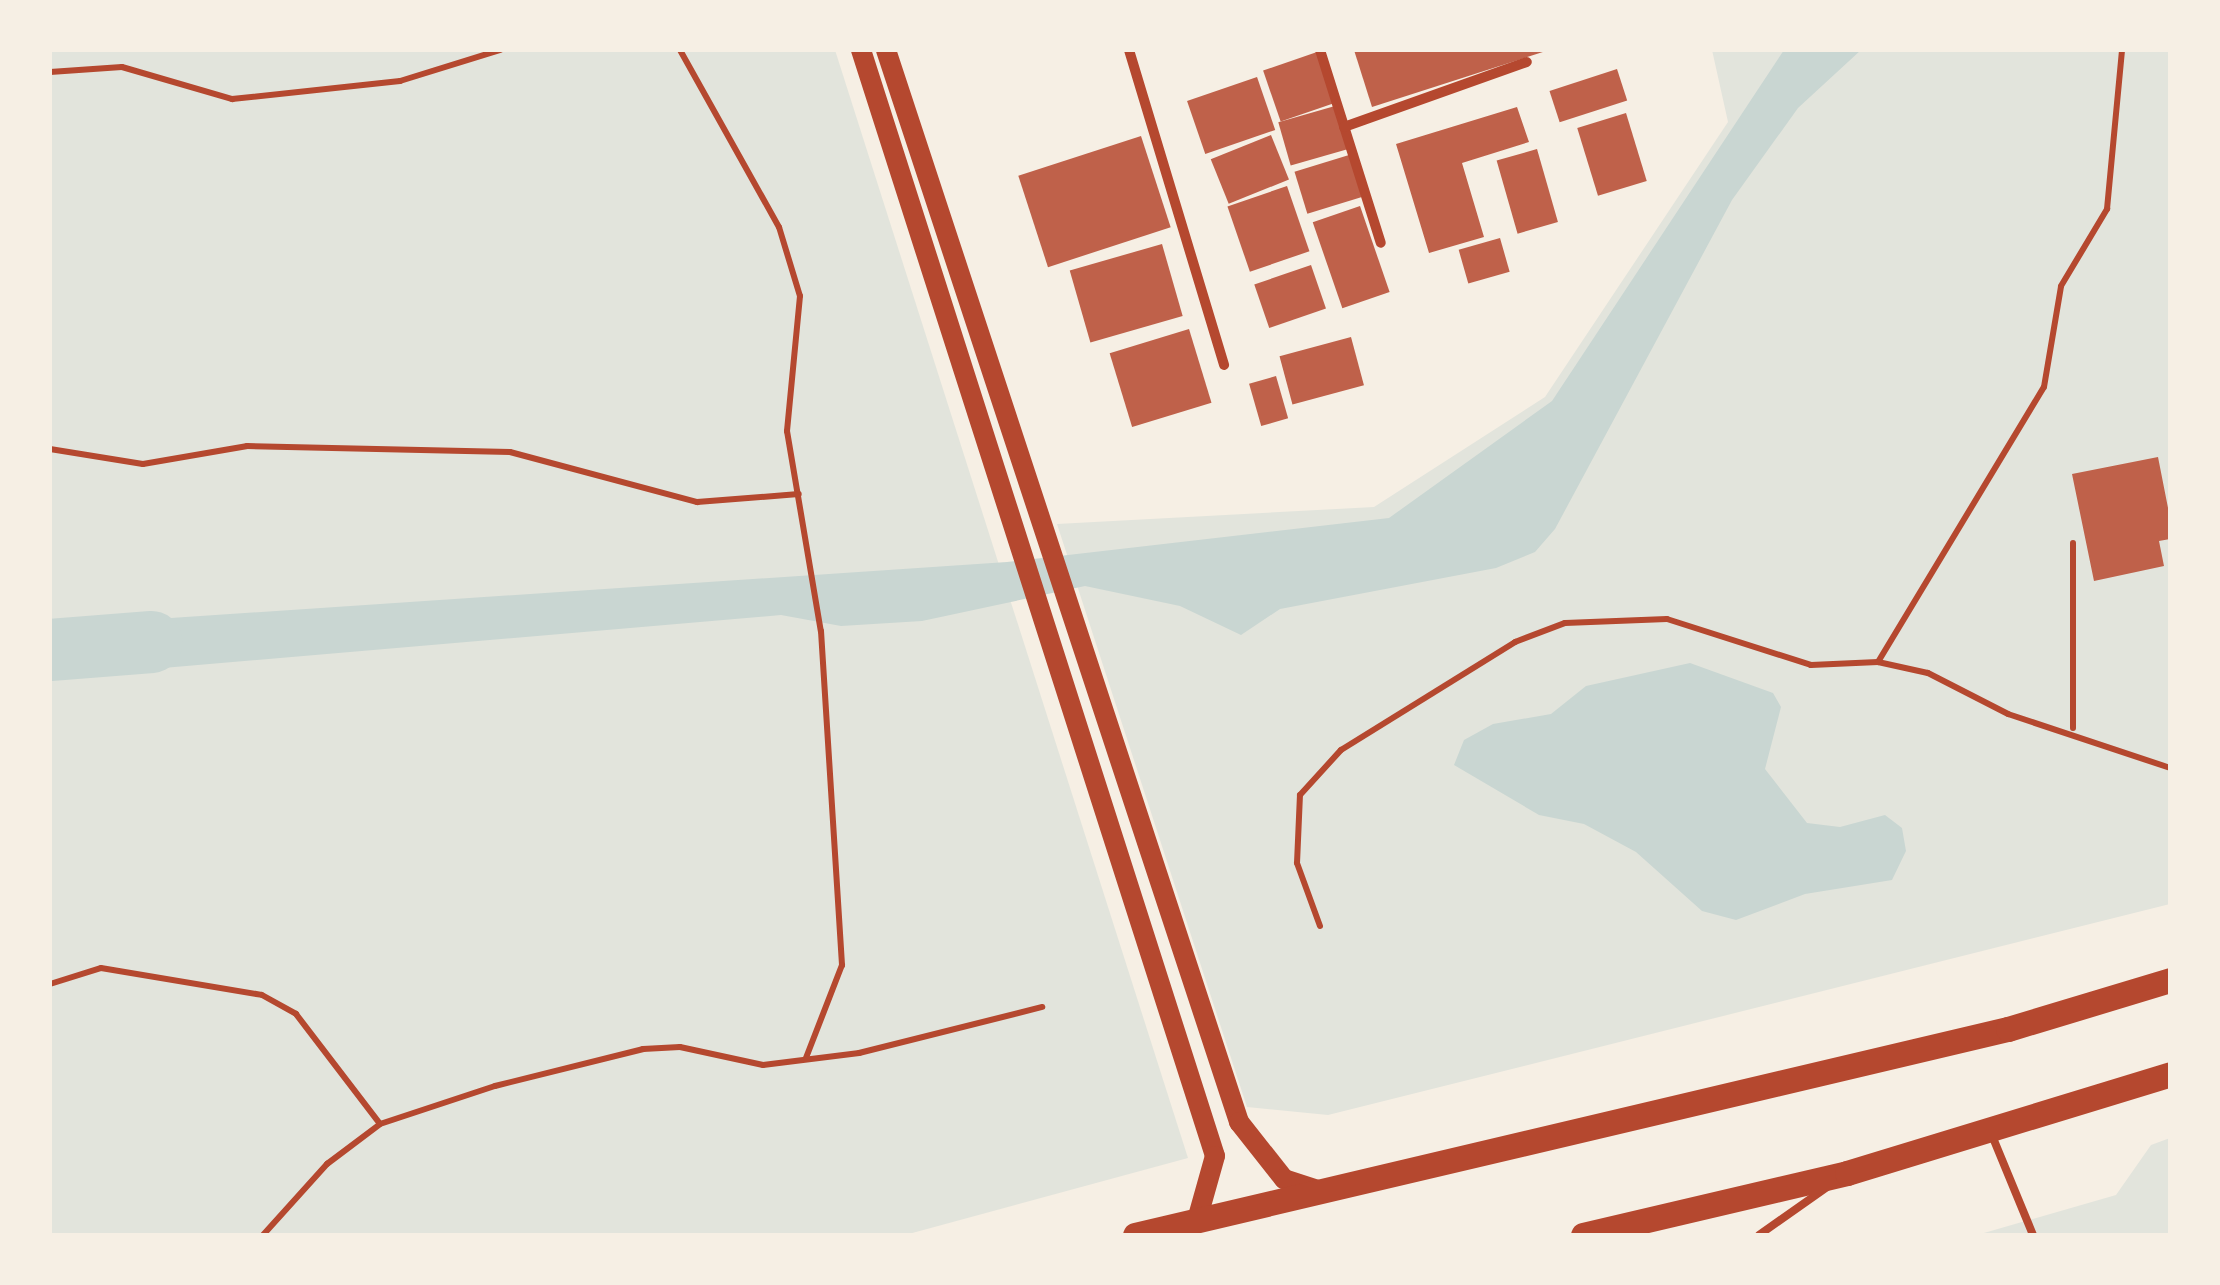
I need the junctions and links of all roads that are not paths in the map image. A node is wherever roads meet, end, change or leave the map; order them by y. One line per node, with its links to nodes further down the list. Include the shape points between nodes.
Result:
1 (861, 50): 14 (main road, via 1215,1156)
2 (886, 50): 13 (main road, via 1239,1122 1267,1164)
3 (1129, 50): 8 (street)
4 (1320, 50): 6 (street)
5 (1527, 62): 6 (street)
6 (1344, 127): 7 (street)
7 (1381, 244)
8 (1224, 364)
9 (2170, 980): 13 (main road, via 2008,1028)
10 (2170, 1074): 11 (main road)
11 (1990, 1131): 12 (main road); 18 (lane)
12 (1847, 1173): 16 (main road); 17 (lane)
13 (1320, 1191): 14 (main road)
14 (1197, 1220): 15 (main road)
15 (1135, 1235)
16 (1584, 1235)
17 (1759, 1235)
18 (2033, 1235)

